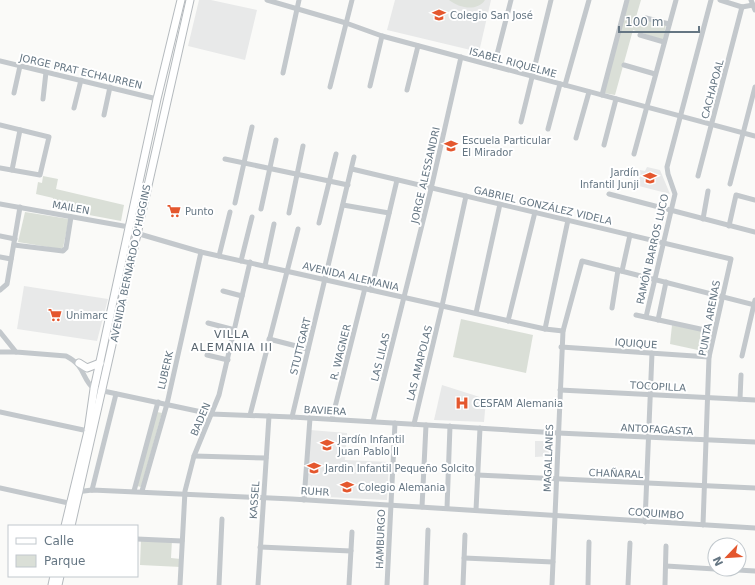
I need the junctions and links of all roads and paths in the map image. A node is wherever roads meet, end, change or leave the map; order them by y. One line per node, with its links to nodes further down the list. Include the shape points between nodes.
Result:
1 (182, 0): 43 (main road, AVENIDA BERNARDO O'HIGGINS)
2 (190, 0): 32 (main road, AVENIDA BERNARDO O'HIGGINS)
3 (267, 0): 15 (street, ISABEL RIQUELME)
4 (299, 0): 15 (street)
5 (352, 0): 17 (street)
6 (511, 0): 27 (street)
7 (551, 0): 31 (street)
8 (589, 0): 34 (street)
9 (627, 0): 42 (street)
10 (676, 0): 18 (street)
11 (711, 0): 49 (street, RAMÓN BARROS LUCO)
12 (720, 0): 14 (street)
13 (753, 5): 14 (street)
14 (742, 7): 51 (street, CACHAPOAL)
15 (297, 8): 17 (street, ISABEL RIQUELME); 29 (street)
16 (646, 18): 18 (street)
17 (346, 23): 20 (street, ISABEL RIQUELME); 37 (street)
18 (669, 24): 21 (street)
19 (640, 35): 21 (street)
20 (382, 36): 22 (street, ISABEL RIQUELME); 35 (street)
21 (664, 42): 30 (street)
22 (418, 46): 23 (street, ISABEL RIQUELME); 39 (street)
23 (461, 57): 27 (street, ISABEL RIQUELME); 78 (street, JORGE ALESSANDRI)
24 (0, 61): 26 (street, JORGE PRAT ECHAURREN)
25 (624, 65): 30 (street)
26 (20, 66): 28 (street, JORGE PRAT ECHAURREN); 41 (street)
27 (494, 66): 31 (street, ISABEL RIQUELME)
28 (46, 72): 33 (street, JORGE PRAT ECHAURREN); 44 (street)
29 (283, 73)
30 (655, 74): 46 (street)
31 (532, 76): 34 (street, ISABEL RIQUELME); 50 (street)
32 (172, 78): 43 (main road, via 169,80 165,95); 58 (main road, AVENIDA BERNARDO O'HIGGINS)
33 (81, 80): 36 (street, JORGE PRAT ECHAURREN); 47 (street)
34 (562, 84): 40 (street, ISABEL RIQUELME); 54 (street)
35 (370, 86)
36 (110, 87): 43 (street, JORGE PRAT ECHAURREN); 48 (street)
37 (330, 87)
38 (755, 87): 56 (street)
39 (407, 90)
40 (589, 92): 42 (street, ISABEL RIQUELME); 59 (street)
41 (14, 93)
42 (602, 95): 45 (street, ISABEL RIQUELME)
43 (157, 98): 58 (main road, via 162,109); 101 (main road, AVENIDA BERNARDO O'HIGGINS)
44 (43, 99)
45 (616, 99): 46 (street, ISABEL RIQUELME); 61 (street)
46 (646, 107): 49 (street, ISABEL RIQUELME); 64 (street)
47 (74, 108)
48 (104, 114)
49 (680, 116): 51 (street, ISABEL RIQUELME); 89 (street, RAMÓN BARROS LUCO, via 667,171 675,191)
50 (521, 122)
51 (712, 124): 56 (street, ISABEL RIQUELME); 73 (street, CACHAPOAL)
52 (0, 125): 55 (street)
53 (252, 127): 67 (street)
54 (548, 129)
55 (20, 130): 71 (street); 71 (street, via 49,137 40,175)
56 (743, 133): 57 (street, ISABEL RIQUELME); 76 (street)
57 (755, 136)
58 (158, 137): 104 (main road, AVENIDA BERNARDO O'HIGGINS)
59 (576, 138)
60 (276, 140): 69 (street)
61 (604, 145)
62 (303, 146): 72 (street)
63 (336, 154): 75 (street)
64 (634, 154)
65 (354, 158): 70 (street, STUTTGART)
66 (225, 159): 67 (street)
67 (244, 163): 69 (street); 83 (street)
68 (0, 168): 71 (street)
69 (270, 168): 72 (street); 88 (street)
70 (352, 169): 74 (street, GABRIEL GONZÁLEZ VIDELA); 77 (street, STUTTGART)
71 (12, 170)
72 (297, 174): 75 (street); 92 (street)
73 (698, 176)
74 (397, 180): 78 (street, GABRIEL GONZÁLEZ VIDELA); 93 (street)
75 (329, 181): 77 (street); 98 (street)
76 (730, 184)
77 (348, 185): 85 (street, STUTTGART)
78 (432, 188): 81 (street, GABRIEL GONZÁLEZ VIDELA); 128 (street, JORGE ALESSANDRI)
79 (708, 191): 96 (street)
80 (609, 194): 89 (street)
81 (466, 196): 86 (street, GABRIEL GONZÁLEZ VIDELA); 130 (street, LAS AMAPOLAS)
82 (755, 200): 100 (street, via 736,195)
83 (235, 203)
84 (0, 204): 87 (street, MAILEN)
85 (343, 204): 93 (street); 119 (street, STUTTGART)
86 (500, 204): 91 (street, GABRIEL GONZÁLEZ VIDELA); 134 (street)
87 (20, 208): 94 (street, MAILEN); 107 (street)
88 (261, 209)
89 (671, 210): 96 (street); 108 (street, RAMÓN BARROS LUCO)
90 (230, 212): 110 (street)
91 (534, 212): 97 (street, GABRIEL GONZÁLEZ VIDELA); 138 (street)
92 (289, 213)
93 (389, 213): 124 (street)
94 (72, 217): 101 (street, MAILEN); 107 (street, via 66,248 63,251)
95 (252, 218): 114 (street)
96 (703, 219): 100 (street)
97 (568, 220): 105 (street, GABRIEL GONZÁLEZ VIDELA); 140 (street)
98 (319, 223)
99 (274, 224): 116 (street)
100 (729, 226): 103 (street)
101 (129, 227): 104 (street); 132 (main road, AVENIDA BERNARDO O'HIGGINS)
102 (298, 229): 117 (street)
103 (755, 232)
104 (136, 233): 109 (street, AVENIDA ALEMANIA); 133 (main road, AVENIDA BERNARDO O'HIGGINS)
105 (630, 235): 108 (street, GABRIEL GONZÁLEZ VIDELA); 118 (street)
106 (0, 236): 107 (street)
107 (14, 242): 112 (street)
108 (663, 243): 113 (street, GABRIEL GONZÁLEZ VIDELA); 120 (street, RAMÓN BARROS LUCO)
109 (201, 252): 110 (street, AVENIDA ALEMANIA); 167 (street, LUBERK)
110 (219, 256): 114 (street, AVENIDA ALEMANIA)
111 (0, 257): 112 (street)
112 (11, 259): 123 (street, via 7,284)
113 (731, 259): 127 (street, PUNTA ARENAS)
114 (241, 261): 115 (street, AVENIDA ALEMANIA)
115 (250, 262): 116 (street, AVENIDA ALEMANIA); 126 (street, BADEN)
116 (265, 266): 117 (street, AVENIDA ALEMANIA)
117 (287, 271): 119 (street, AVENIDA ALEMANIA); 145 (street)
118 (620, 271): 120 (street); 131 (street); 142 (street, MAGALLANES, via 582,261)
119 (326, 280): 122 (street, AVENIDA ALEMANIA); 147 (street, STUTTGART)
120 (655, 280): 121 (street); 136 (street, RAMÓN BARROS LUCO)
121 (666, 282): 127 (street); 137 (street)
122 (364, 288): 124 (street, AVENIDA ALEMANIA); 174 (street, R. WAGNER)
123 (2, 289)
124 (371, 290): 128 (street, AVENIDA ALEMANIA)
125 (223, 291): 126 (street)
126 (242, 296): 141 (street, BADEN)
127 (722, 296): 129 (street); 144 (street, PUNTA ARENAS)
128 (404, 297): 130 (street, AVENIDA ALEMANIA); 175 (street, LAS LILAS)
129 (755, 303): 152 (street)
130 (442, 306): 134 (street, AVENIDA ALEMANIA); 177 (street, LAS AMAPOLAS)
131 (612, 308)
132 (111, 310): 133 (main road); 156 (main road, AVENIDA BERNARDO O'HIGGINS)
133 (120, 312): 160 (main road, AVENIDA BERNARDO O'HIGGINS)
134 (476, 314): 138 (street, AVENIDA ALEMANIA)
135 (636, 315): 136 (street)
136 (646, 317): 137 (street)
137 (658, 320): 144 (street)
138 (508, 321): 140 (street, AVENIDA ALEMANIA)
139 (208, 323): 141 (street)
140 (545, 329): 142 (street, AVENIDA ALEMANIA)
141 (235, 330): 154 (street, BADEN)
142 (563, 331): 146 (street, MAGALLANES)
143 (0, 332): 149 (street)
144 (714, 332): 153 (street, PUNTA ARENAS)
145 (269, 339): 147 (street); 170 (street)
146 (561, 347): 150 (street, IQUIQUE); 159 (street, MAGALLANES)
147 (308, 349): 172 (street, STUTTGART)
148 (0, 352): 149 (street)
149 (16, 352): 155 (street, via 66,356)
150 (652, 353): 153 (street, IQUIQUE); 162 (street)
151 (207, 355): 154 (street)
152 (742, 356)
153 (710, 357): 163 (street, PUNTA ARENAS)
154 (228, 360): 169 (street, BADEN)
155 (79, 363): 156 (main road, via 87,368); 158 (street)
156 (100, 363): 158 (main road, AVENIDA BERNARDO O'HIGGINS)
157 (741, 375): 164 (street)
158 (94, 389): 160 (street, BAVIERA); 181 (main road, AVENIDA BERNARDO O'HIGGINS)
159 (560, 390): 162 (street, TOCOPILLA); 182 (street, MAGALLANES)
160 (102, 391): 161 (street, BAVIERA); 197 (main road, AVENIDA BERNARDO O'HIGGINS)
161 (116, 394): 166 (street, BAVIERA); 194 (street)
162 (651, 395): 163 (street, TOCOPILLA); 183 (street)
163 (708, 398): 164 (street, TOCOPILLA); 184 (street, PUNTA ARENAS)
164 (740, 399): 165 (street, TOCOPILLA)
165 (755, 400)
166 (158, 402): 167 (street, BAVIERA); 195 (street, LUBERK)
167 (167, 404): 169 (street, BAVIERA); 196 (street, LUBERK)
168 (0, 412): 181 (street)
169 (211, 414): 170 (street, BAVIERA); 186 (street, BADEN)
170 (250, 415): 171 (street, BAVIERA)
171 (269, 416): 172 (street, BAVIERA); 187 (street, KASSEL)
172 (292, 417): 173 (street, BAVIERA)
173 (310, 418): 174 (street, BAVIERA); 200 (street)
174 (332, 419): 175 (street, BAVIERA)
175 (373, 421): 176 (street, BAVIERA)
176 (395, 423): 177 (street, BAVIERA); 202 (street, HAMBURGO)
177 (414, 424): 178 (street, BAVIERA)
178 (426, 425): 179 (street, BAVIERA); 203 (street)
179 (450, 426): 180 (street, BAVIERA); 204 (street)
180 (480, 428): 182 (street, BAVIERA); 188 (street)
181 (88, 431): 197 (main road, AVENIDA BERNARDO O'HIGGINS)
182 (558, 433): 183 (street, ANTOFAGASTA); 189 (street, MAGALLANES)
183 (649, 438): 184 (street, ANTOFAGASTA); 190 (street)
184 (706, 440): 185 (street, ANTOFAGASTA); 191 (street, PUNTA ARENAS)
185 (755, 442)
186 (194, 456): 187 (street); 198 (street, BADEN)
187 (266, 458): 199 (street, KASSEL)
188 (477, 475): 189 (street, CHAÑARAL); 205 (street)
189 (556, 479): 190 (street, CHAÑARAL); 206 (street, MAGALLANES)
190 (647, 483): 191 (street, CHAÑARAL); 208 (street)
191 (704, 485): 193 (street, CHAÑARAL); 211 (street, PUNTA ARENAS)
192 (0, 488): 201 (street)
193 (755, 488)
194 (92, 490): 195 (street, RUHR); 197 (street, RUHR)
195 (134, 491): 196 (street, RUHR)
196 (142, 491): 198 (street, RUHR)
197 (76, 492): 201 (main road, AVENIDA BERNARDO O'HIGGINS)
198 (184, 494): 199 (street, RUHR); 217 (street, BADEN)
199 (262, 497): 200 (street, RUHR); 221 (street, KASSEL)
200 (304, 500): 202 (street, RUHR)
201 (73, 504): 209 (main road, AVENIDA BERNARDO O'HIGGINS); 210 (main road, AVENIDA BERNARDO O'HIGGINS)
202 (390, 505): 203 (street, RUHR); 231 (street, HAMBURGO)
203 (422, 507): 204 (street, RUHR)
204 (447, 508): 205 (street, RUHR)
205 (476, 510): 206 (street, RUHR)
206 (555, 515): 208 (street, COQUIMBO); 224 (street, MAGALLANES)
207 (222, 519): 228 (street)
208 (645, 522): 211 (street, COQUIMBO)
209 (65, 525)
210 (71, 525)
211 (703, 525): 212 (street, COQUIMBO)
212 (755, 528)
213 (428, 530): 232 (street)
214 (352, 532): 222 (street)
215 (464, 535): 223 (street)
216 (138, 539): 217 (street)
217 (182, 541): 227 (street, BADEN)
218 (589, 542): 235 (street)
219 (630, 543): 236 (street)
220 (666, 546): 225 (street)
221 (260, 547): 222 (street); 229 (street, KASSEL)
222 (351, 551): 230 (street)
223 (464, 558): 224 (street); 233 (street)
224 (553, 562): 234 (street, MAGALLANES)
225 (666, 566): 226 (street); 237 (street)
226 (707, 569)
227 (180, 585)
228 (219, 585)
229 (258, 585)
230 (349, 585)
231 (387, 585)
232 (426, 585)
233 (463, 585)
234 (552, 585)
235 (588, 585)
236 (628, 585)
237 (665, 585)

